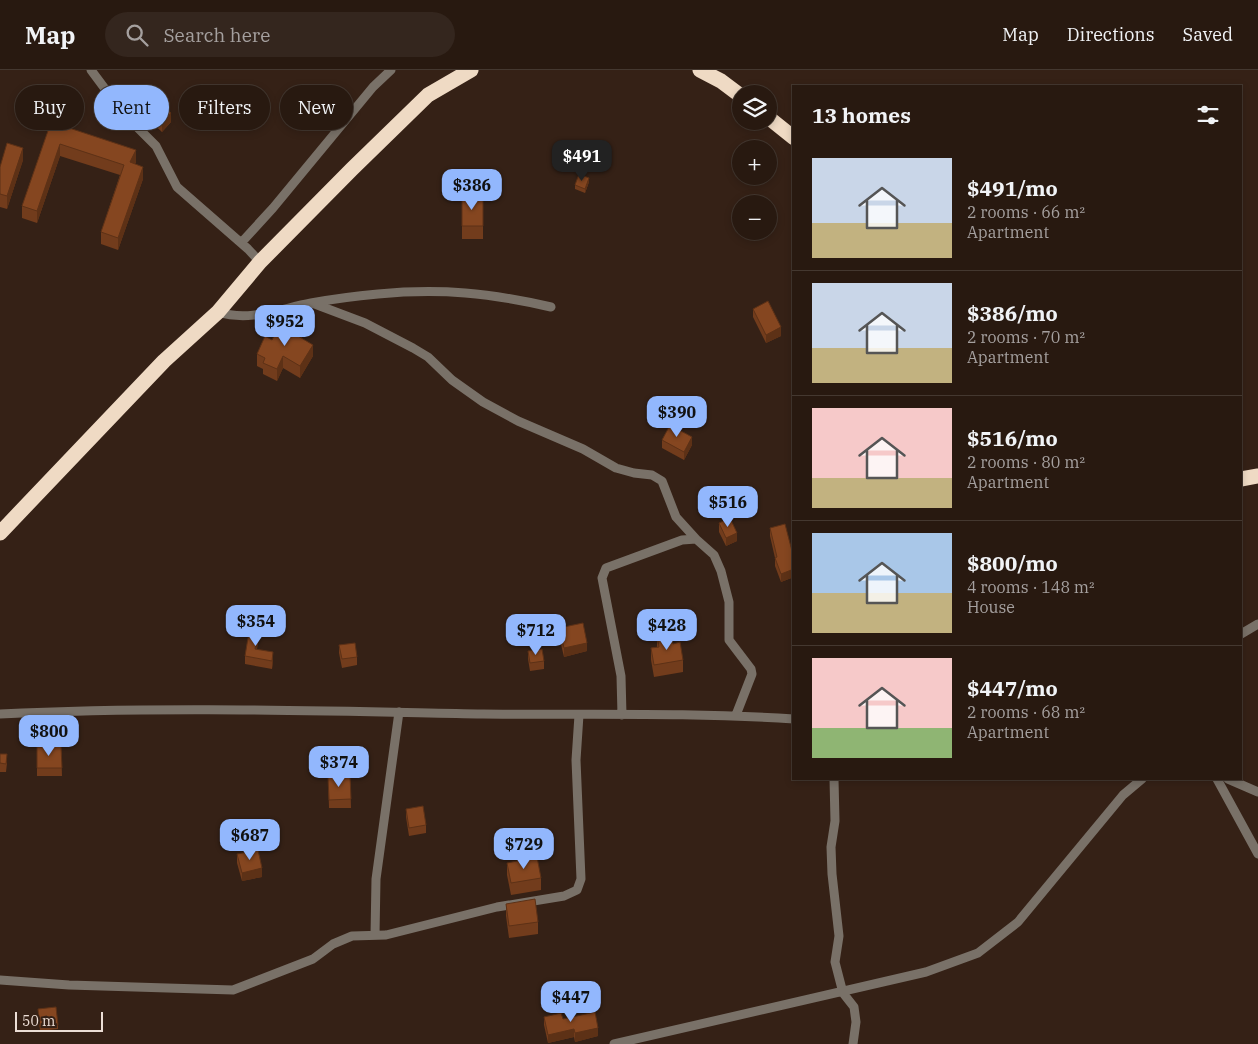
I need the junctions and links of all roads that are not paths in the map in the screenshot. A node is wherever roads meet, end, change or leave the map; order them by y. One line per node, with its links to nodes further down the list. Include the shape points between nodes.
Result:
1 (91, 70): 8 (street, via 123,113 156,146 178,187)
2 (392, 70): 8 (street, via 373,87)
3 (471, 70): 9 (highway, via 428,94)
4 (700, 70): 5 (highway)
5 (732, 89)
6 (777, 124): 7 (highway)
7 (792, 136)
8 (241, 243): 9 (street)
9 (260, 262): 12 (highway)
10 (312, 303): 11 (street, via 403,292 454,290); 12 (street, via 254,316); 16 (street, via 365,323 413,348 483,402 518,421 583,449 616,468 652,475 662,481 676,517)
11 (551, 307)
12 (218, 312): 15 (highway, via 164,361)
13 (1258, 476): 14 (highway)
14 (1242, 479)
15 (0, 533)
16 (696, 539): 21 (street, via 682,540 606,568 602,578 621,676); 23 (street, via 714,555 729,602 729,640 751,669 752,674)
17 (1258, 624): 18 (street)
18 (1242, 633)
19 (400, 712): 20 (street, via 238,709); 22 (street); 31 (street, via 376,879)
20 (0, 714)
21 (622, 714): 22 (street); 23 (street)
22 (579, 715): 31 (street, via 576,760 582,878 577,890 564,896 496,907)
23 (736, 715): 24 (street)
24 (792, 719)
25 (834, 780): 33 (street, via 835,821 831,847 839,936 835,962)
26 (1141, 780): 33 (street, via 1123,795 1018,922 978,953 926,972)
27 (1218, 780): 30 (street)
28 (1230, 780): 29 (street)
29 (1258, 792)
30 (1258, 854)
31 (375, 935): 32 (street, via 342,939 313,959 233,990)
32 (0, 980)
33 (843, 993): 34 (street); 35 (street, via 854,1007)
34 (614, 1044)
35 (853, 1044)

